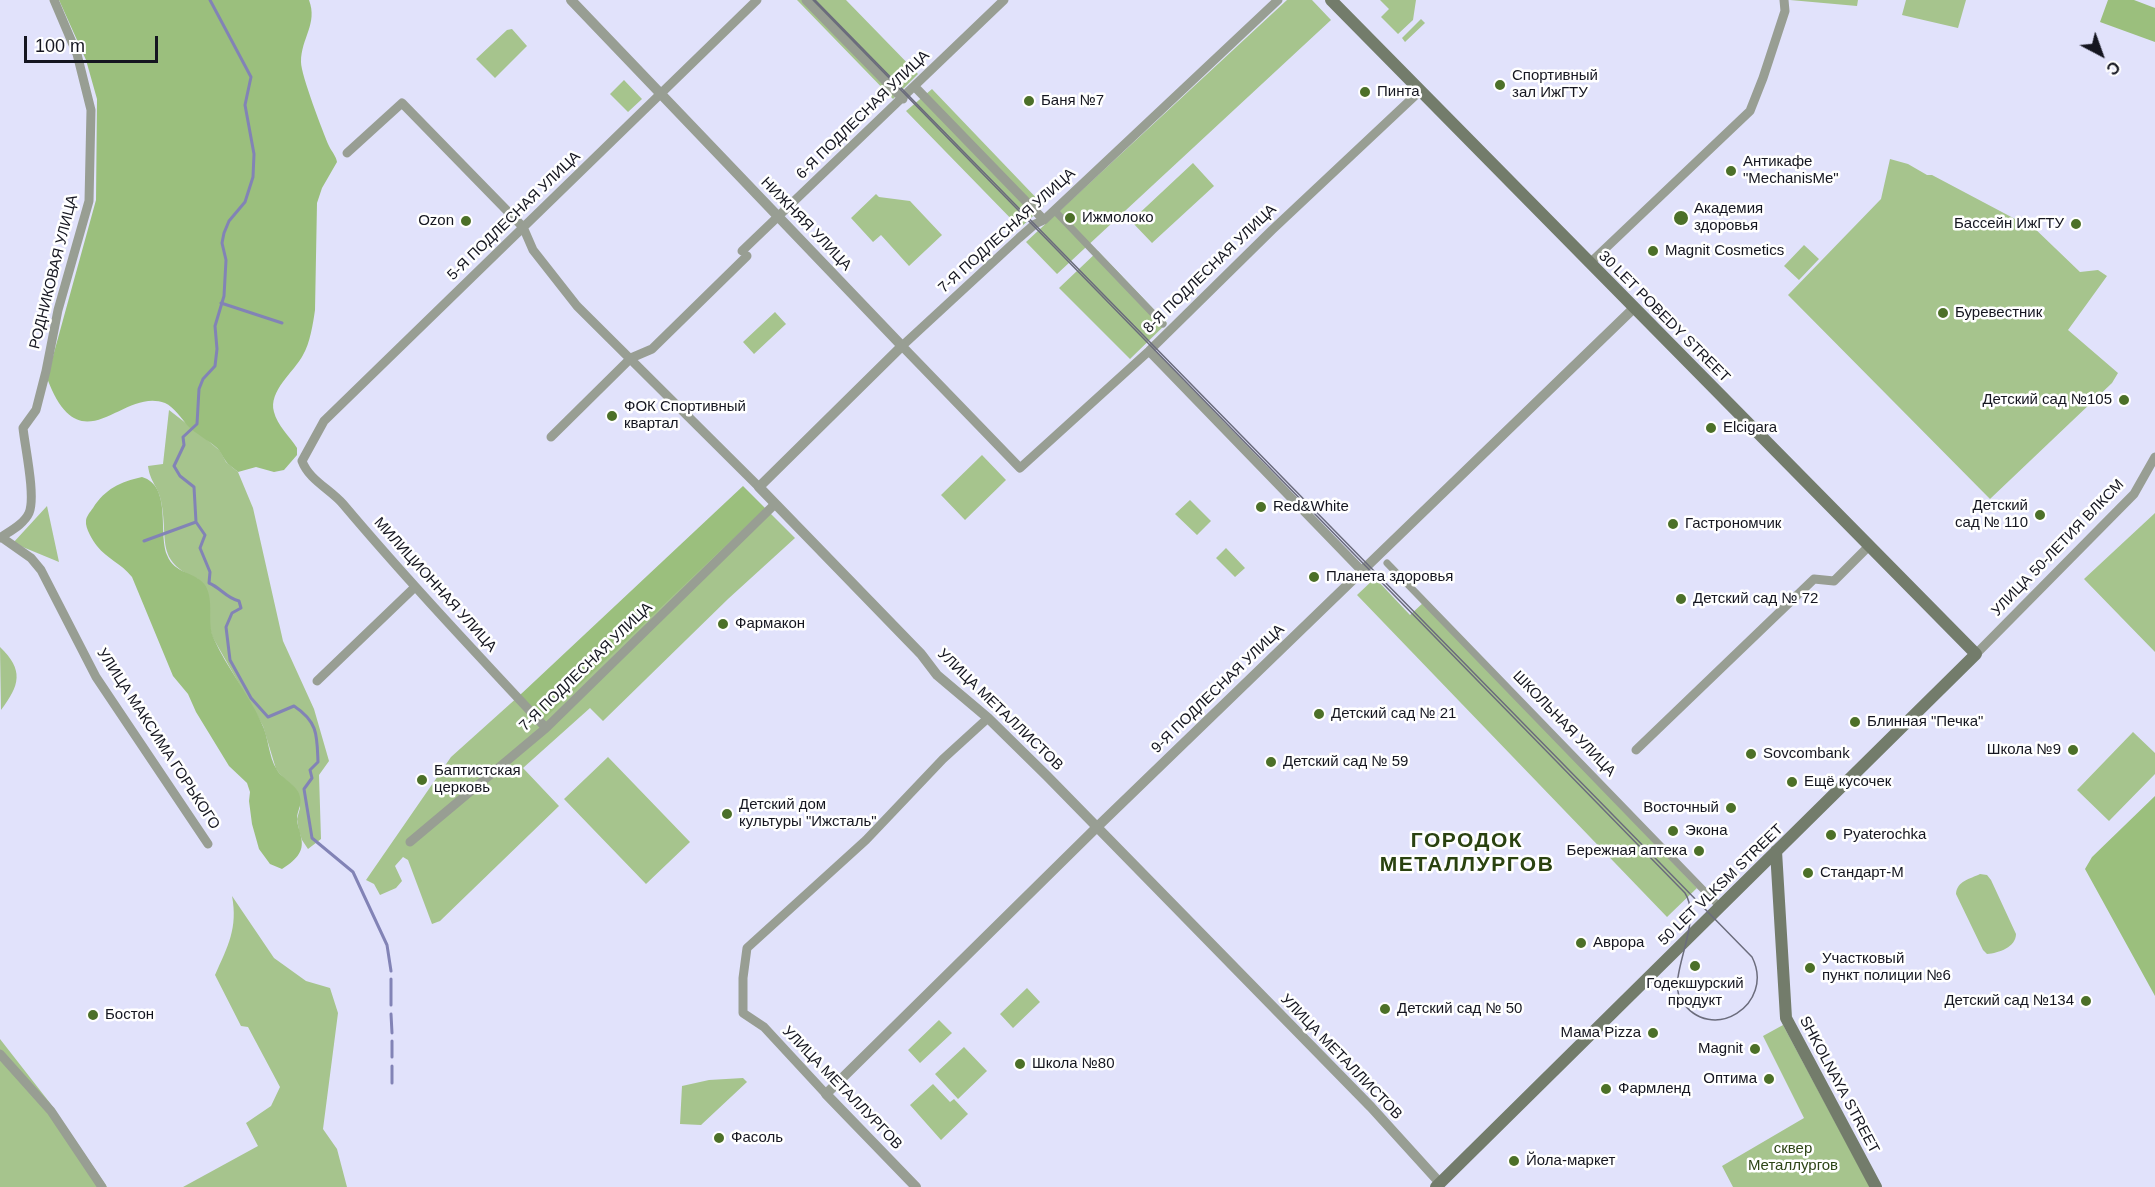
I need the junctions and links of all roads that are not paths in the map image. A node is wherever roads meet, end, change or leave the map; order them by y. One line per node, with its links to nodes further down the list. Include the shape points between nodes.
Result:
1 (54, 0): 30 (street, РОДНИКОВАЯ УЛИЦА, via 77,54 91,110 89,201 58,310 36,410 23,428 31,494 29,513)
2 (571, 0): 11 (street, НИЖНЯЯ УЛИЦА)
3 (756, 0): 11 (street, 5-Я ПОДЛЕСНАЯ УЛИЦА)
4 (806, 0): 12 (street)
5 (1004, 0): 9 (street, 6-Я ПОДЛЕСНАЯ УЛИЦА)
6 (1278, 0): 14 (street, 7-Я ПОДЛЕСНАЯ УЛИЦА)
7 (1331, 0): 10 (main road, 30 LET POBEDY STREET)
8 (1784, 0): 18 (street, via 1785,11 1750,111)
9 (915, 87): 12 (street, 6-Я ПОДЛЕСНАЯ УЛИЦА); 16 (street)
10 (1420, 91): 18 (main road, 30 LET POBEDY STREET); 22 (street, 8-Я ПОДЛЕСНАЯ УЛИЦА)
11 (661, 93): 15 (street, НИЖНЯЯ УЛИЦА); 17 (street, 5-Я ПОДЛЕСНАЯ УЛИЦА)
12 (903, 99): 15 (street, 6-Я ПОДЛЕСНАЯ УЛИЦА)
13 (347, 153): 17 (street, УЛИЦА МЕТАЛЛИСТОВ, via 402,103)
14 (1054, 210): 16 (street, 7-Я ПОДЛЕСНАЯ УЛИЦА); 20 (street)
15 (779, 217): 21 (street, НИЖНЯЯ УЛИЦА); 23 (street, 6-Я ПОДЛЕСНАЯ УЛИЦА, via 652,349)
16 (1044, 220): 21 (street, 7-Я ПОДЛЕСНАЯ УЛИЦА, via 1019,238)
17 (523, 226): 23 (street, УЛИЦА МЕТАЛЛИСТОВ, via 533,250 578,306); 26 (street, 5-Я ПОДЛЕСНАЯ УЛИЦА, via 324,421)
18 (1590, 263): 19 (main road, 30 LET POBEDY STREET)
19 (1634, 308): 31 (main road, 30 LET POBEDY STREET); 33 (street, 9-Я ПОДЛЕСНАЯ УЛИЦА)
20 (1163, 324)
21 (902, 346): 27 (street, НИЖНЯЯ УЛИЦА); 28 (street, 7-Я ПОДЛЕСНАЯ УЛИЦА)
22 (1149, 351): 27 (street, 8-Я ПОДЛЕСНАЯ УЛИЦА); 33 (street)
23 (632, 358): 24 (street, 6-Я ПОДЛЕСНАЯ УЛИЦА); 28 (street, УЛИЦА МЕТАЛЛИСТОВ)
24 (551, 437)
25 (2155, 457): 35 (street, УЛИЦА 50-ЛЕТИЯ ВЛКСМ, via 2134,494)
26 (302, 461): 34 (street, МИЛИЦИОННАЯ УЛИЦА, via 309,474 338,499)
27 (1020, 468)
28 (759, 487): 29 (street, УЛИЦА МЕТАЛЛИСТОВ)
29 (775, 504): 37 (street, УЛИЦА МЕТАЛЛИСТОВ, via 937,675); 38 (street, 7-Я ПОДЛЕСНАЯ УЛИЦА)
30 (0, 537): 42 (street, УЛИЦА МАКСИМА ГОРЬКОГО, via 31,558 41,570 96,677)
31 (1869, 546): 35 (main road, 30 LET POBEDY STREET); 39 (street, via 1834,581 1814,579)
32 (1387, 563): 44 (street, ШКОЛЬНАЯ УЛИЦА)
33 (1362, 571): 40 (street, 9-Я ПОДЛЕСНАЯ УЛИЦА)
34 (415, 587): 36 (street); 38 (street, МИЛИЦИОННАЯ УЛИЦА)
35 (1976, 654): 43 (main road, 50 LET VLKSM STREET)
36 (317, 681)
37 (988, 718): 40 (street, УЛИЦА МЕТАЛЛИСТОВ); 46 (street, УЛИЦА МЕТАЛЛУРГОВ, via 866,840 747,948 743,1013 764,1027)
38 (546, 728): 41 (street, 7-Я ПОДЛЕСНАЯ УЛИЦА)
39 (1636, 750)
40 (1096, 828): 46 (street, 9-Я ПОДЛЕСНАЯ УЛИЦА); 47 (street, УЛИЦА МЕТАЛЛИСТОВ, via 1371,1107)
41 (410, 842)
42 (208, 844)
43 (1776, 851): 44 (main road, 50 LET VLKSM STREET); 50 (main road, SHKOLNAYA STREET, via 1786,1018)
44 (1720, 907): 47 (main road, 50 LET VLKSM STREET)
45 (0, 1054): 48 (street, via 51,1111)
46 (826, 1094): 49 (street, УЛИЦА МЕТАЛЛУРГОВ)
47 (1438, 1185)
48 (102, 1187)
49 (916, 1187)
50 (1876, 1187)

